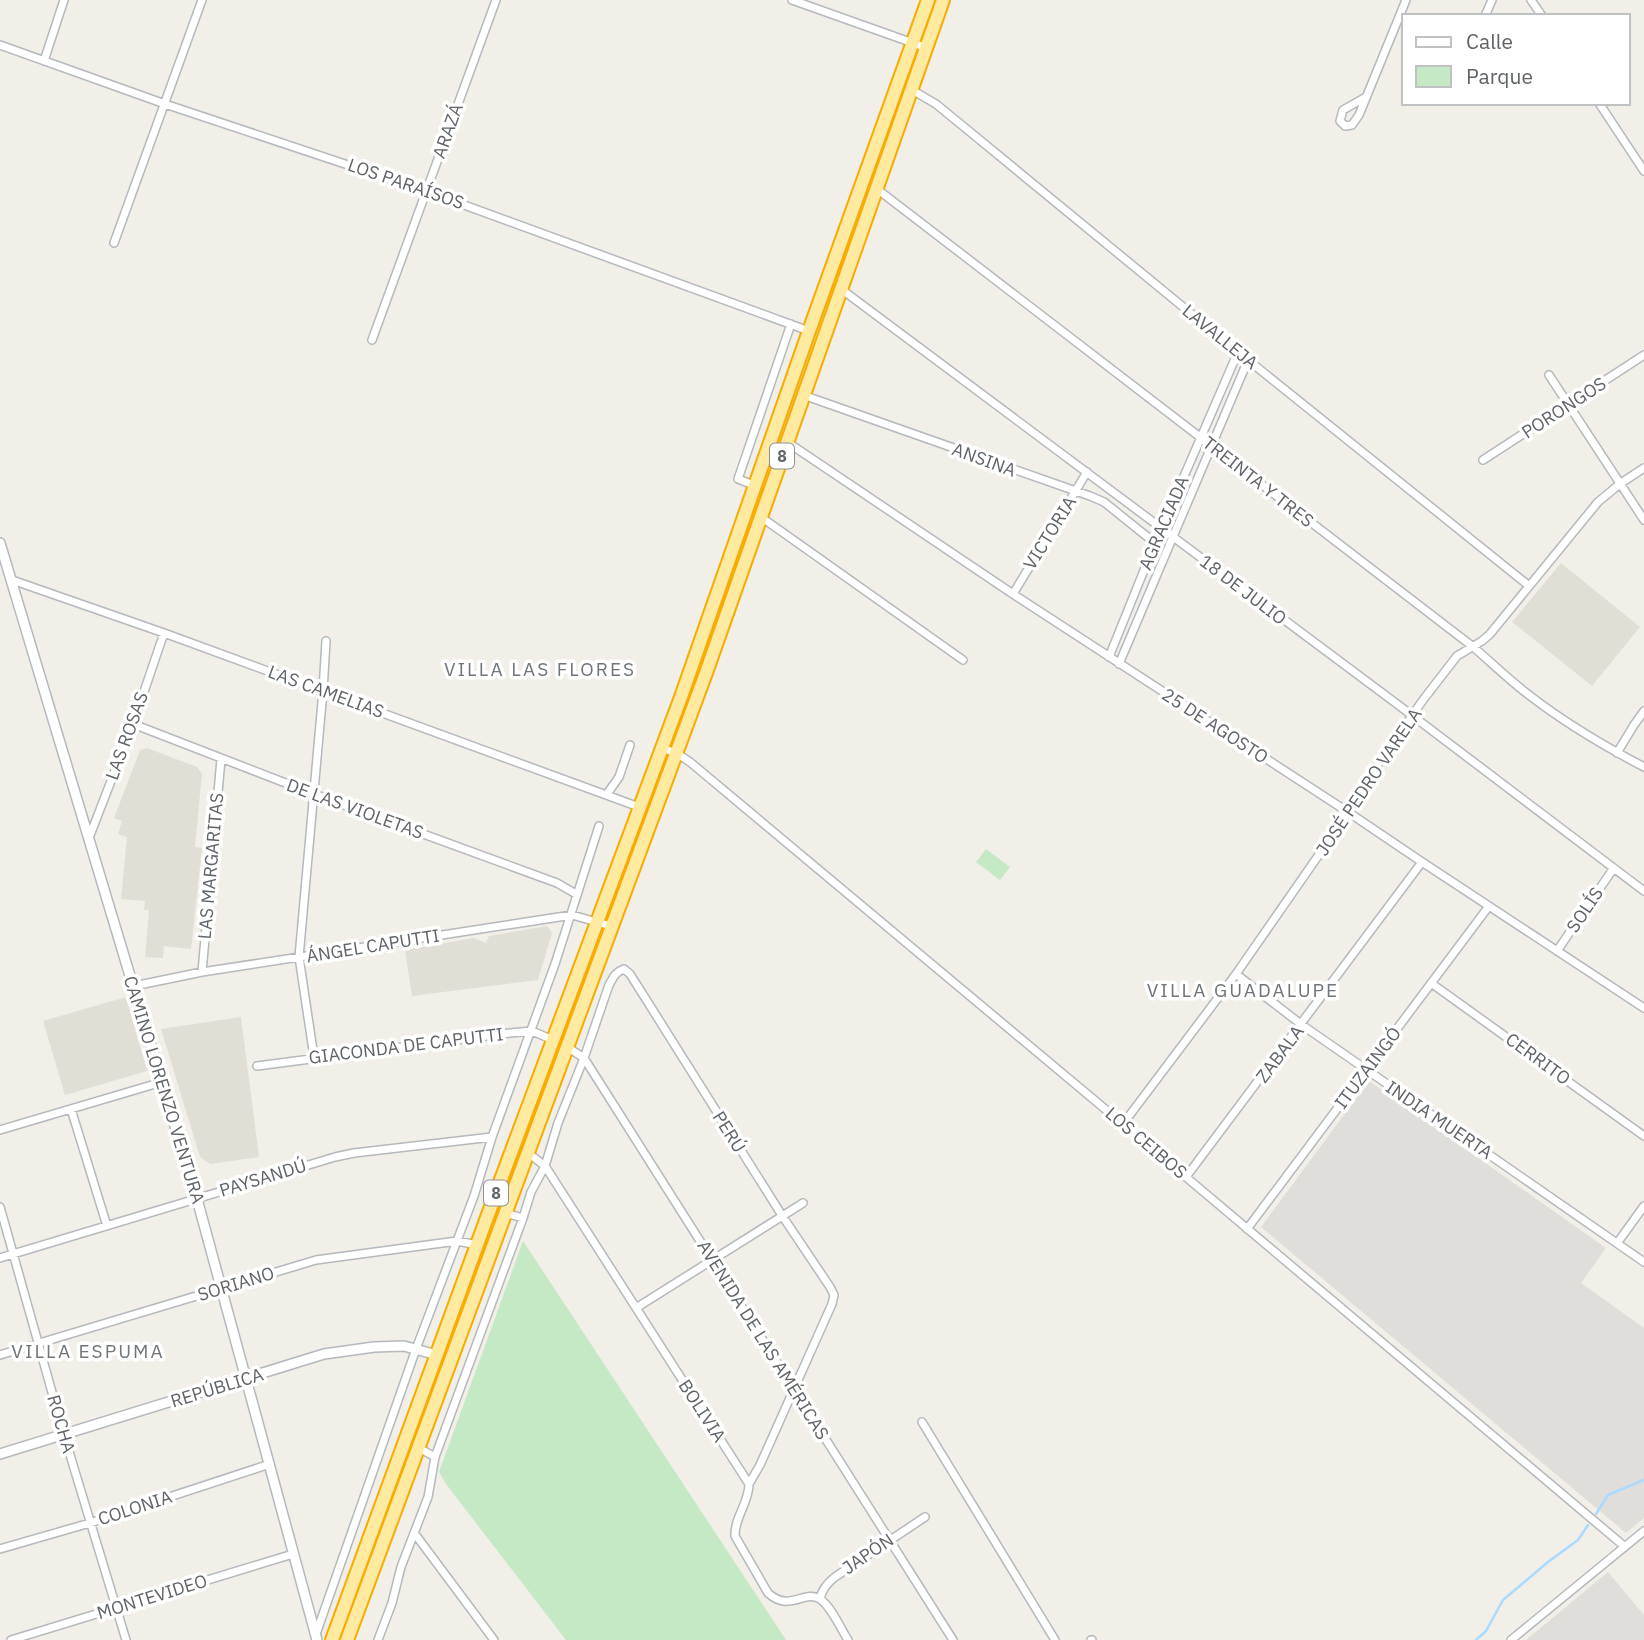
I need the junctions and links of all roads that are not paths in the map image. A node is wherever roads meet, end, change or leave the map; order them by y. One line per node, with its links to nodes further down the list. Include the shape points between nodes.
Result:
1 (64, 0): 11 (street)
2 (202, 0): 14 (street)
3 (496, 0): 18 (street, ARAZÁ)
4 (792, 0): 8 (street)
5 (928, 0): 8 (highway, 8)
6 (943, 0): 10 (highway, 8)
7 (1406, 0): 13 (street)
8 (913, 43): 10 (street); 22 (highway, 8)
9 (0, 45): 11 (street, LOS PARAÍSOS)
10 (927, 48): 12 (highway, 8)
11 (44, 61): 14 (street, LOS PARAÍSOS)
12 (912, 90): 17 (highway, 8); 24 (street, LAVALLEJA, via 936,104)
13 (1366, 97)
14 (165, 104): 18 (street, LOS PARAÍSOS); 19 (street)
15 (1600, 105): 16 (street)
16 (1644, 171)
17 (877, 189): 20 (highway, 8); 30 (street, TREINTA Y TRES)
18 (426, 191): 21 (street, LOS PARAÍSOS); 23 (street, ARAZÁ)
19 (114, 243)
20 (841, 289): 28 (highway, 8); 35 (street, 18 DE JULIO)
21 (791, 324): 22 (street, LOS PARAÍSOS); 37 (street, via 738,480)
22 (809, 331): 37 (highway, 8)
23 (372, 340)
24 (1238, 352): 26 (street, LAVALLEJA); 30 (street, AGRACIADA)
25 (1644, 355): 29 (street, PORONGOS)
26 (1248, 360): 32 (street, AGRACIADA); 46 (street, LAVALLEJA)
27 (1549, 375): 29 (street)
28 (803, 395): 31 (highway, 8); 38 (street, ANSINA)
29 (1569, 404): 33 (street, PORONGOS); 36 (street)
30 (1200, 437): 32 (street, TREINTA Y TRES); 41 (street, AGRACIADA)
31 (787, 442): 39 (highway, 8); 47 (street, 25 DE AGOSTO)
32 (1211, 446): 42 (street, AGRACIADA); 50 (street, TREINTA Y TRES)
33 (1483, 460)
34 (1644, 468): 36 (street, JOSÉ PEDRO VARELA)
35 (1087, 472): 38 (street, VICTORIA); 41 (street, 18 DE JULIO)
36 (1621, 483): 40 (street); 46 (street, JOSÉ PEDRO VARELA, via 1588,513)
37 (756, 486): 59 (highway, 8)
38 (1076, 492): 44 (street, ANSINA, via 1104,502); 47 (street, VICTORIA)
39 (761, 516): 52 (street); 60 (highway, 8)
40 (1644, 520)
41 (1161, 529): 42 (street, 18 DE JULIO); 44 (street, AGRACIADA)
42 (1172, 537): 53 (street, AGRACIADA); 56 (street, 18 DE JULIO)
43 (0, 543): 45 (street, CAMINO LORENZO VENTURA)
44 (1155, 543): 51 (street, AGRACIADA)
45 (12, 580): 48 (street, LAS CAMELIAS); 69 (street, CAMINO LORENZO VENTURA)
46 (1528, 586): 50 (street, JOSÉ PEDRO VARELA, via 1490,634)
47 (1013, 594): 51 (street, 25 DE AGOSTO)
48 (164, 633): 54 (street, LAS CAMELIAS); 57 (street, LAS ROSAS)
49 (326, 641): 54 (street)
50 (1472, 646): 56 (street, JOSÉ PEDRO VARELA, via 1457,656); 61 (street, TREINTA Y TRES, via 1527,694)
51 (1109, 657): 53 (street, 25 DE AGOSTO)
52 (963, 660)
53 (1119, 664): 67 (street, 25 DE AGOSTO)
54 (323, 691): 64 (street); 65 (street, LAS CAMELIAS)
55 (1644, 712): 61 (street)
56 (1412, 716): 67 (street, JOSÉ PEDRO VARELA); 71 (street, 18 DE JULIO)
57 (133, 724): 62 (street, DE LAS VIOLETAS); 69 (street, LAS ROSAS)
58 (630, 745): 65 (street, via 619,777)
59 (662, 748): 60 (street, LOS CEIBOS); 66 (highway, 8)
60 (676, 753): 77 (highway, 8); 95 (street, LOS CEIBOS)
61 (1617, 753): 63 (street, TREINTA Y TRES)
62 (221, 759): 64 (street, DE LAS VIOLETAS); 80 (street, LAS MARGARITAS)
63 (1644, 767)
64 (314, 794): 73 (street, DE LAS VIOLETAS, via 557,883); 79 (street)
65 (607, 794): 66 (street, LAS CAMELIAS)
66 (639, 807): 76 (highway, 8)
67 (1348, 811): 70 (street, 25 DE AGOSTO); 81 (street, JOSÉ PEDRO VARELA)
68 (599, 826): 73 (street)
69 (89, 838): 83 (street, CAMINO LORENZO VENTURA)
70 (1422, 862): 74 (street, 25 DE AGOSTO); 85 (street, ZABALA)
71 (1613, 869): 72 (street, 18 DE JULIO); 78 (street, SOLÍS)
72 (1644, 891)
73 (576, 894): 75 (street)
74 (1489, 906): 78 (street, 25 DE AGOSTO); 82 (street, ITUZAINGÓ)
75 (572, 915): 76 (street, ÁNGEL CAPUTTI); 79 (street, ÁNGEL CAPUTTI); 86 (street)
76 (597, 921): 77 (street, ÁNGEL CAPUTTI); 87 (highway, 8)
77 (611, 926): 88 (highway, 8)
78 (1557, 951): 84 (street, 25 DE AGOSTO)
79 (299, 957): 80 (street, ÁNGEL CAPUTTI); 89 (street)
80 (202, 972): 83 (street, ÁNGEL CAPUTTI)
81 (1236, 974): 85 (street, INDIA MUERTA); 95 (street, JOSÉ PEDRO VARELA)
82 (1432, 983): 92 (street, ITUZAINGÓ); 97 (street, CERRITO)
83 (134, 986): 93 (street, CAMINO LORENZO VENTURA)
84 (1644, 1008)
85 (1302, 1025): 92 (street, INDIA MUERTA); 101 (street, ZABALA)
86 (532, 1031): 87 (street, GIACONDA DE CAPUTTI); 89 (street, GIACONDA DE CAPUTTI); 98 (street)
87 (554, 1040): 113 (highway, 8)
88 (567, 1047): 90 (street, AVENIDA DE LAS AMÉRICAS); 99 (highway, 8)
89 (314, 1057): 91 (street, GIACONDA DE CAPUTTI)
90 (584, 1058): 100 (street); 107 (street, PERÚ, via 609,985 624,969); 116 (street, AVENIDA DE LAS AMÉRICAS)
91 (257, 1066)
92 (1367, 1071): 110 (street, ITUZAINGÓ); 112 (street, INDIA MUERTA)
93 (162, 1082): 94 (street); 102 (street, CAMINO LORENZO VENTURA)
94 (71, 1109): 96 (street); 109 (street)
95 (1123, 1124): 101 (street, LOS CEIBOS)
96 (0, 1130)
97 (1644, 1136)
98 (492, 1137): 102 (street, PAYSANDÚ, via 354,1153); 111 (street)
99 (527, 1152): 100 (street, BOLIVIA); 106 (highway, 8)
100 (545, 1166): 108 (street); 119 (street, BOLIVIA)
101 (1186, 1177): 110 (street, LOS CEIBOS)
102 (197, 1199): 109 (street, PAYSANDÚ); 118 (street, CAMINO LORENZO VENTURA)
103 (803, 1203): 107 (street)
104 (1644, 1206): 112 (street)
105 (0, 1207): 114 (street, ROCHA)
106 (505, 1213): 108 (street); 128 (highway, 8)
107 (783, 1217): 116 (street); 125 (street, PERÚ, via 834,1296)
108 (523, 1218): 130 (street)
109 (107, 1226): 114 (street, PAYSANDÚ)
110 (1247, 1229): 140 (street, LOS CEIBOS)
111 (457, 1241): 113 (street, SORIANO); 118 (street, SORIANO, via 316,1260); 121 (street)
112 (1618, 1242): 117 (street, INDIA MUERTA)
113 (478, 1245): 123 (highway, 8)
114 (12, 1253): 115 (street, PAYSANDÚ); 120 (street, ROCHA)
115 (0, 1258)
116 (713, 1260): 119 (street); 125 (street, AVENIDA DE LAS AMÉRICAS)
117 (1644, 1262)
118 (222, 1289): 120 (street, SORIANO); 124 (street, CAMINO LORENZO VENTURA)
119 (636, 1308): 132 (street, BOLIVIA)
120 (38, 1343): 122 (street, SORIANO); 127 (street, ROCHA)
121 (416, 1349): 123 (street, REPÚBLICA); 124 (street, REPÚBLICA, via 374,1347 324,1354); 133 (street)
122 (0, 1355)
123 (437, 1355): 136 (highway, 8)
124 (247, 1379): 127 (street, REPÚBLICA); 131 (street, CAMINO LORENZO VENTURA)
125 (793, 1389): 132 (street); 139 (street, AVENIDA DE LAS AMÉRICAS)
126 (922, 1422): 156 (street)
127 (64, 1435): 129 (street, REPÚBLICA); 135 (street, ROCHA)
128 (419, 1448): 130 (street); 151 (highway, 8)
129 (0, 1454)
130 (435, 1457): 138 (street)
131 (270, 1464): 135 (street, COLONIA); 142 (street, CAMINO LORENZO VENTURA)
132 (749, 1484): 145 (street, via 735,1536 768,1593 783,1602)
133 (357, 1517): 136 (street); 143 (street)
134 (925, 1517): 139 (street, JAPÓN)
135 (89, 1523): 141 (street, COLONIA); 146 (street, ROCHA)
136 (374, 1523): 144 (highway, 8)
137 (1644, 1531): 140 (street)
138 (415, 1534): 152 (street); 153 (street)
139 (890, 1539): 145 (street, JAPÓN, via 827,1584); 155 (street, AVENIDA DE LAS AMÉRICAS)
140 (1624, 1546): 157 (street)
141 (0, 1549)
142 (293, 1554): 146 (street, MONTEVIDEO); 147 (street, CAMINO LORENZO VENTURA)
143 (336, 1576): 144 (street); 147 (street)
144 (352, 1583): 150 (highway, 8)
145 (820, 1599): 154 (street)
146 (117, 1608): 148 (street, MONTEVIDEO); 149 (street, ROCHA)
147 (315, 1638)
148 (11, 1640)
149 (126, 1640)
150 (332, 1640)
151 (347, 1640)
152 (378, 1640)
153 (494, 1640)
154 (848, 1640)
155 (953, 1640)
156 (1055, 1640)
157 (1511, 1640)

